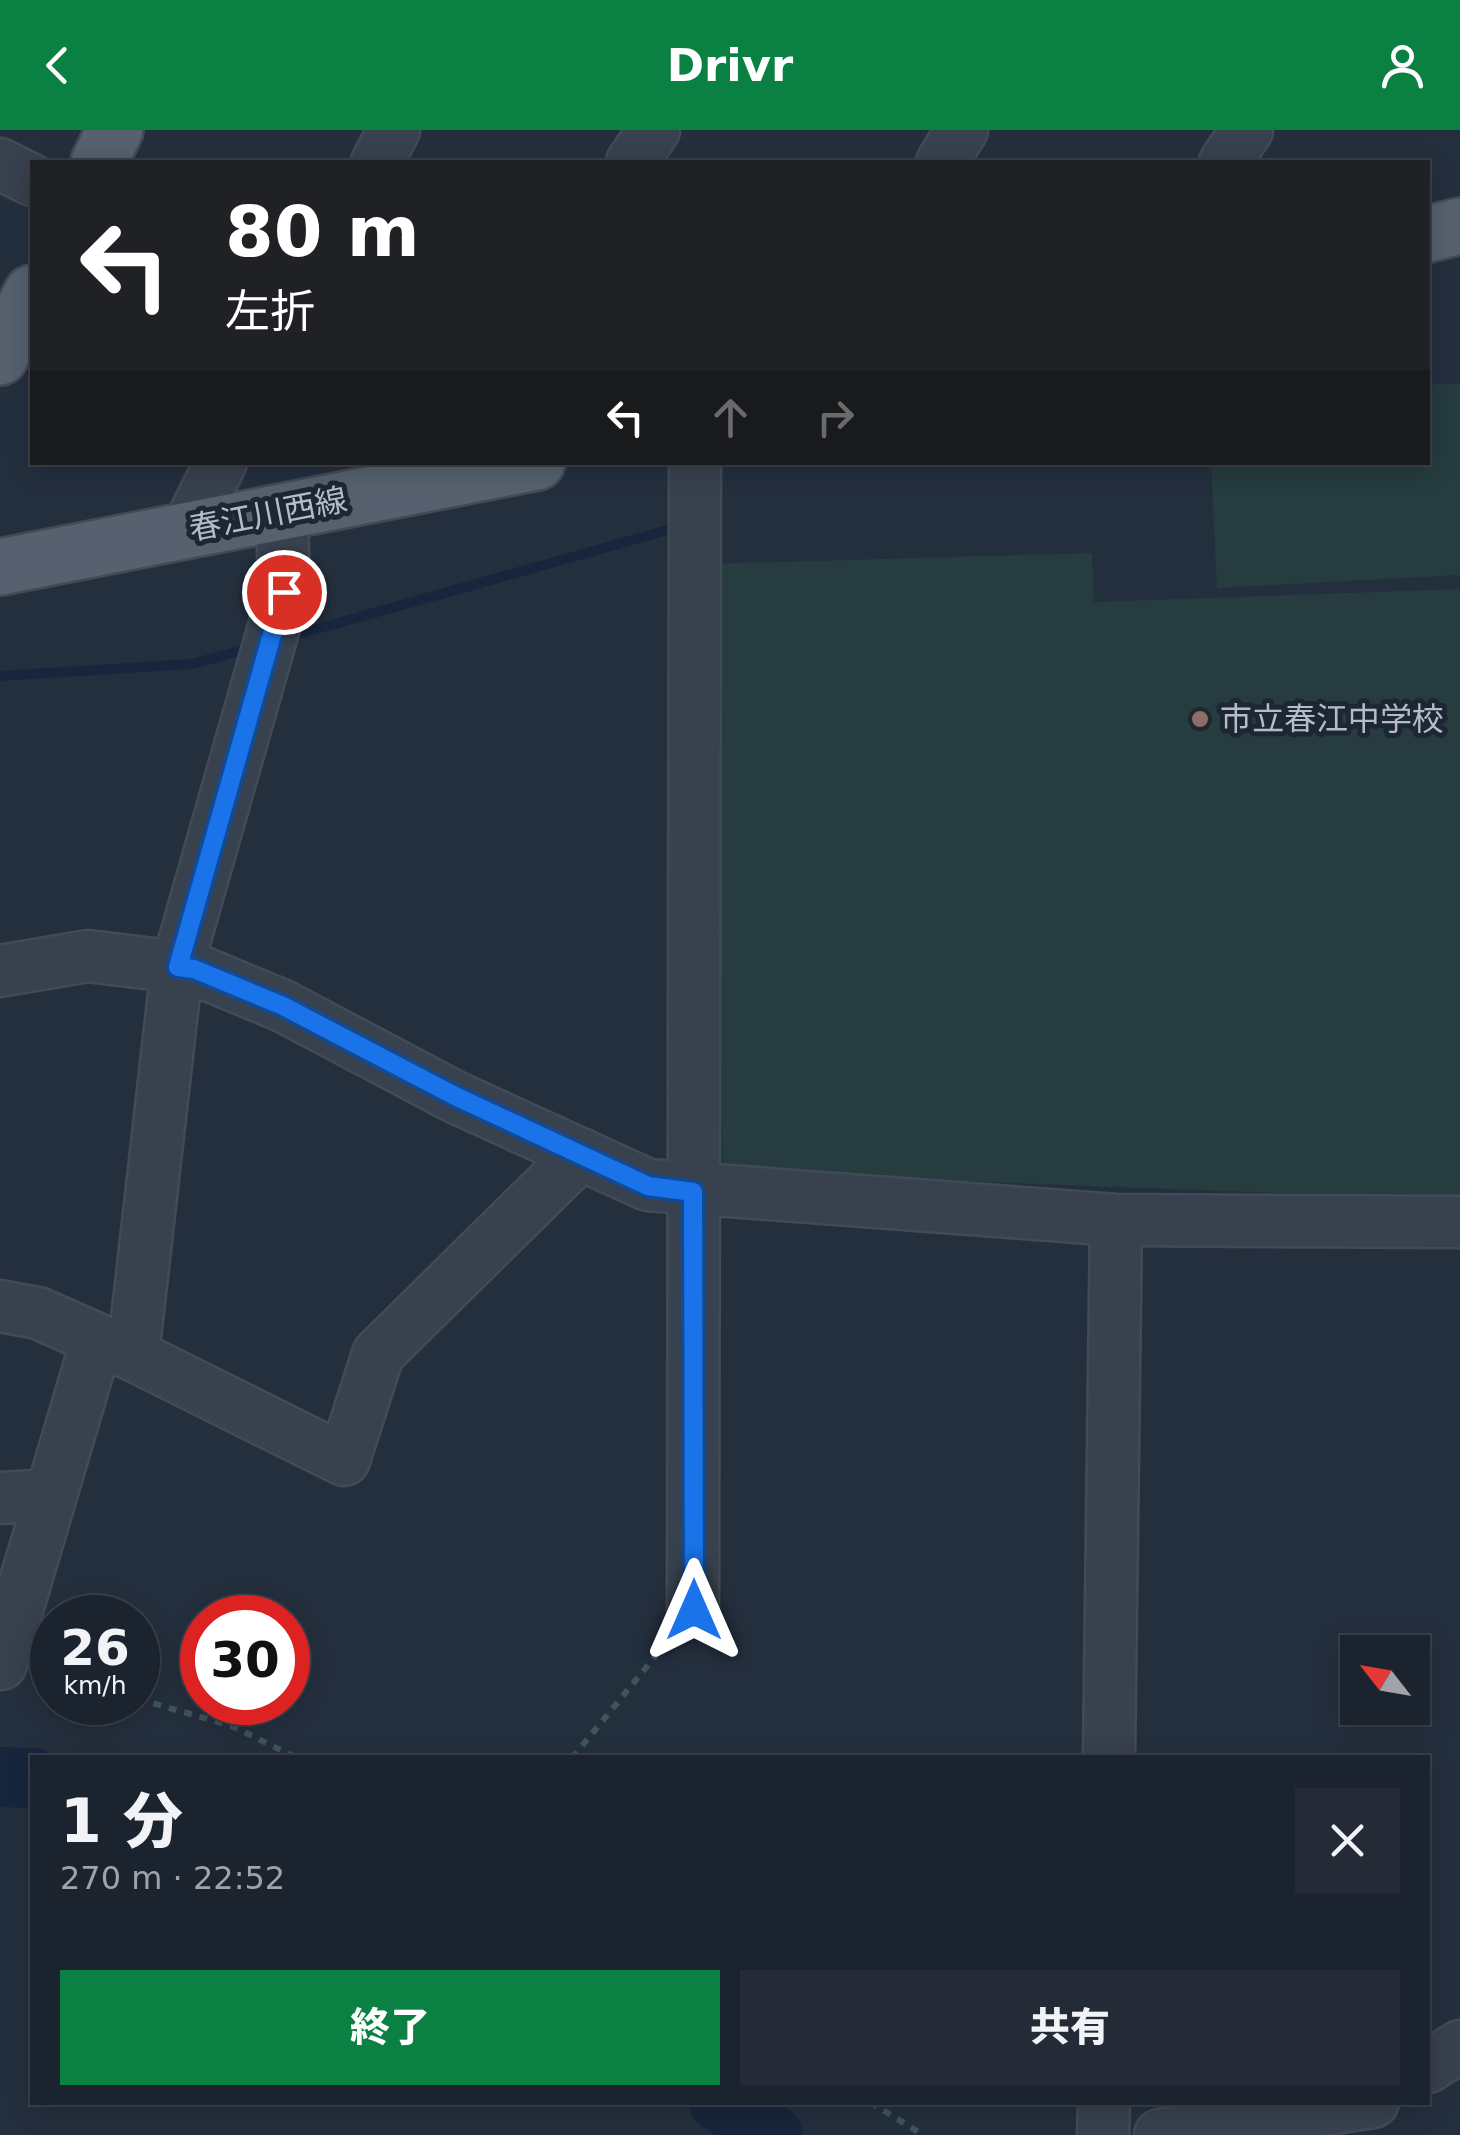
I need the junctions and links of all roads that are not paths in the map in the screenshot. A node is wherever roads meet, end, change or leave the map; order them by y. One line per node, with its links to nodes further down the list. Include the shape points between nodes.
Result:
1 (115, 130): 6 (main road)
2 (394, 130): 7 (street)
3 (654, 130): 8 (street)
4 (962, 130): 9 (street)
5 (1247, 130): 10 (street)
6 (100, 160)
7 (378, 160)
8 (633, 160)
9 (943, 160)
10 (1226, 160)
11 (0, 164): 12 (street)
12 (30, 179)
13 (1460, 226): 14 (main road)
14 (1430, 234)
15 (30, 297): 16 (main road)
16 (0, 357)
17 (219, 465): 22 (street)
18 (511, 465): 19 (main road, 春江川西線)
19 (459, 471): 21 (main road, 春江川西線)
20 (695, 503): 27 (street)
21 (282, 512): 22 (main road, 春江川西線); 24 (street, via 284,592)
22 (186, 530): 23 (main road, 春江川西線)
23 (0, 567)
24 (178, 967): 25 (street, via 88,956); 26 (street, via 283,1006); 31 (street)
25 (0, 971)
26 (581, 1154): 27 (street, via 648,1186); 31 (street, via 378,1354 344,1460)
27 (693, 1192): 28 (street); 34 (street)
28 (1116, 1220): 29 (street); 36 (street)
29 (1460, 1222)
30 (0, 1306): 31 (street, via 38,1313)
31 (115, 1348): 32 (street)
32 (52, 1495): 33 (street); 35 (street)
33 (0, 1498)
34 (694, 1610)
35 (1, 1664)
36 (1109, 1755)
37 (1460, 2046): 38 (street)
38 (1430, 2066)
39 (1104, 2105): 41 (street)
40 (1354, 2105): 42 (street)
41 (1104, 2135)
42 (1160, 2135)

